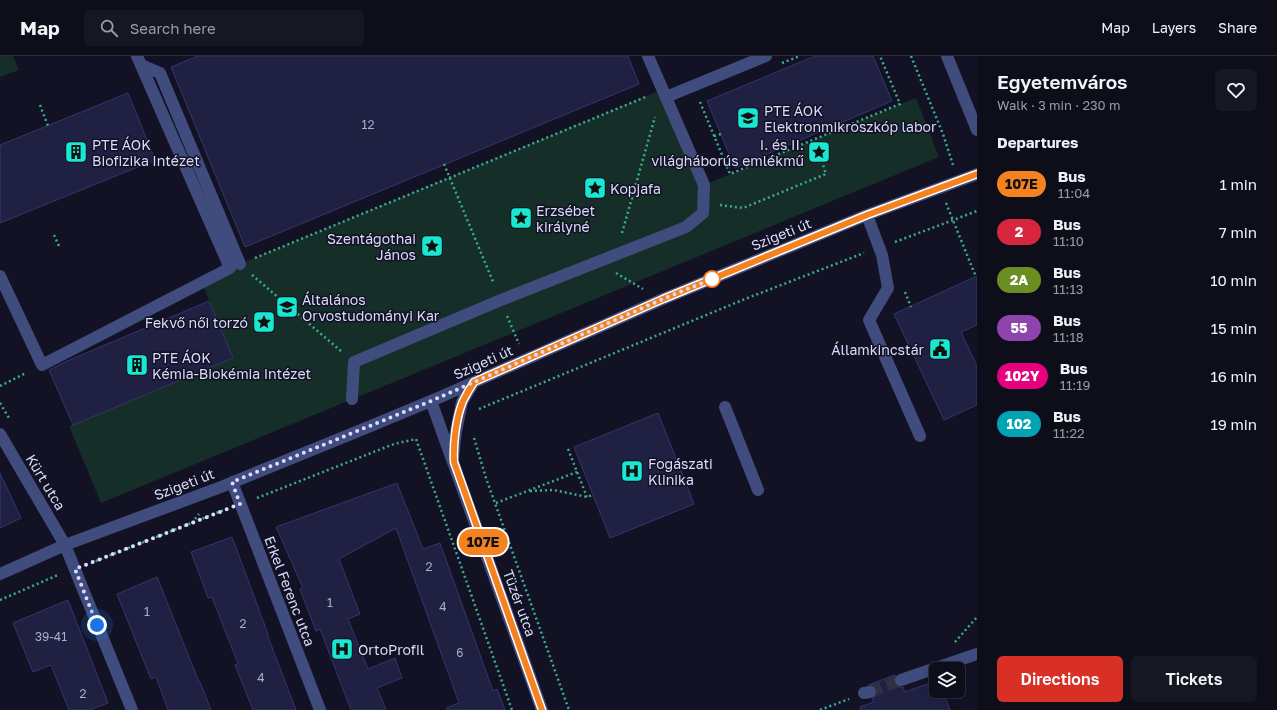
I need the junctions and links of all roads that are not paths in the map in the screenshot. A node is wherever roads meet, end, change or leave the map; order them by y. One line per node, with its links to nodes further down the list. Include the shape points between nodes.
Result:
1 (648, 56): 5 (street)
2 (766, 56): 5 (street)
3 (946, 56): 6 (street)
4 (139, 60): 9 (street); 9 (street, via 160,73 217,192)
5 (665, 93): 12 (street, via 704,185 703,213 686,227 501,300 354,362)
6 (977, 130)
7 (977, 174): 8 (street, Szigeti út)
8 (867, 215): 11 (street, Szigeti út, via 663,299); 16 (street, via 882,255 888,288 869,320)
9 (235, 266): 10 (street, via 42,364)
10 (0, 276)
11 (474, 382): 13 (street, Szigeti út); 17 (street, Tüzér utca, via 462,402 453,449)
12 (352, 399)
13 (431, 401): 17 (street, Tüzér utca); 18 (street, Szigeti út)
14 (725, 407): 19 (street)
15 (0, 434): 20 (street, Kürt utca)
16 (920, 436)
17 (454, 462): 26 (street, Tüzér utca)
18 (232, 482): 20 (street, Szigeti út); 25 (street, Erkel Ferenc utca)
19 (758, 490)
20 (65, 545): 21 (street, Szigeti út); 24 (street, Kürt utca)
21 (0, 574)
22 (977, 654): 23 (street)
23 (901, 680)
24 (132, 710)
25 (320, 710)
26 (542, 710)

